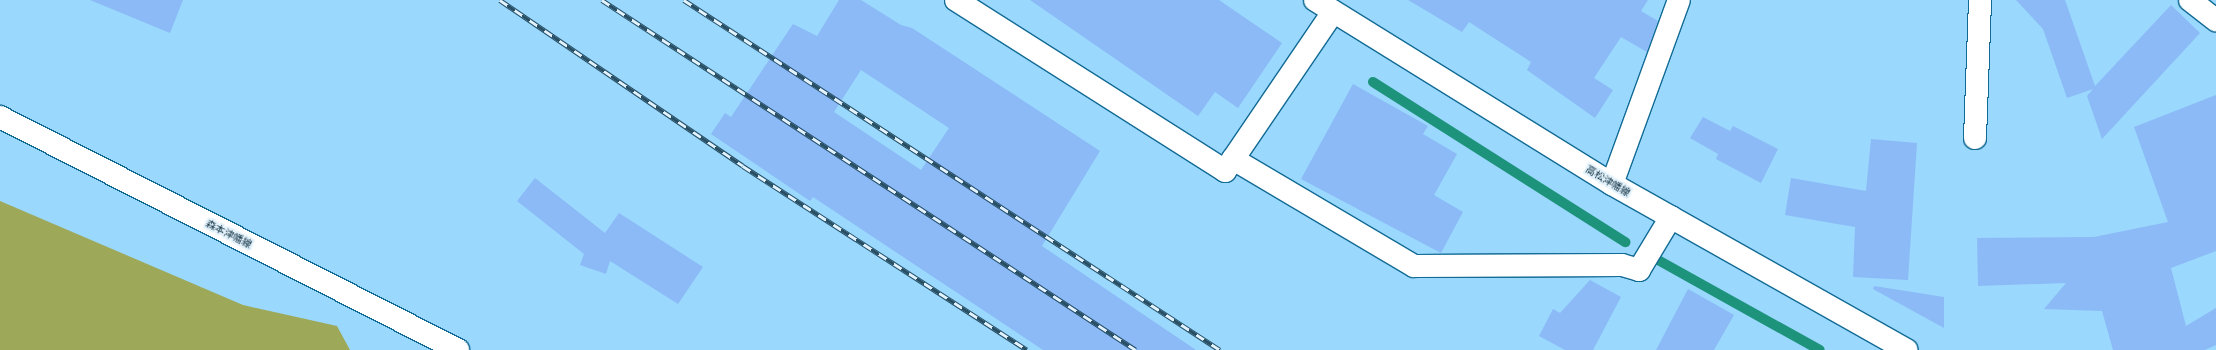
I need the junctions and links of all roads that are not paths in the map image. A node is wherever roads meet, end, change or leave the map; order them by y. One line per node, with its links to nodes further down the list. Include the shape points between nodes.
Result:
1 (956, 0): 10 (main road, via 1225,171)
2 (1315, 0): 6 (main road, 高松津幡線)
3 (1679, 0): 11 (main road)
4 (1980, 0): 9 (main road)
5 (2190, 0): 7 (main road)
6 (1333, 12): 10 (main road); 11 (main road, 高松津幡線)
7 (2216, 20)
8 (0, 117): 13 (main road, 森本津幡線)
9 (1974, 138)
10 (1233, 159): 12 (main road, via 1414,266 1622,265 1639,270)
11 (1612, 184): 12 (main road, 高松津幡線)
12 (1672, 217): 14 (main road, 高松津幡線)
13 (458, 350)
14 (1907, 350)

